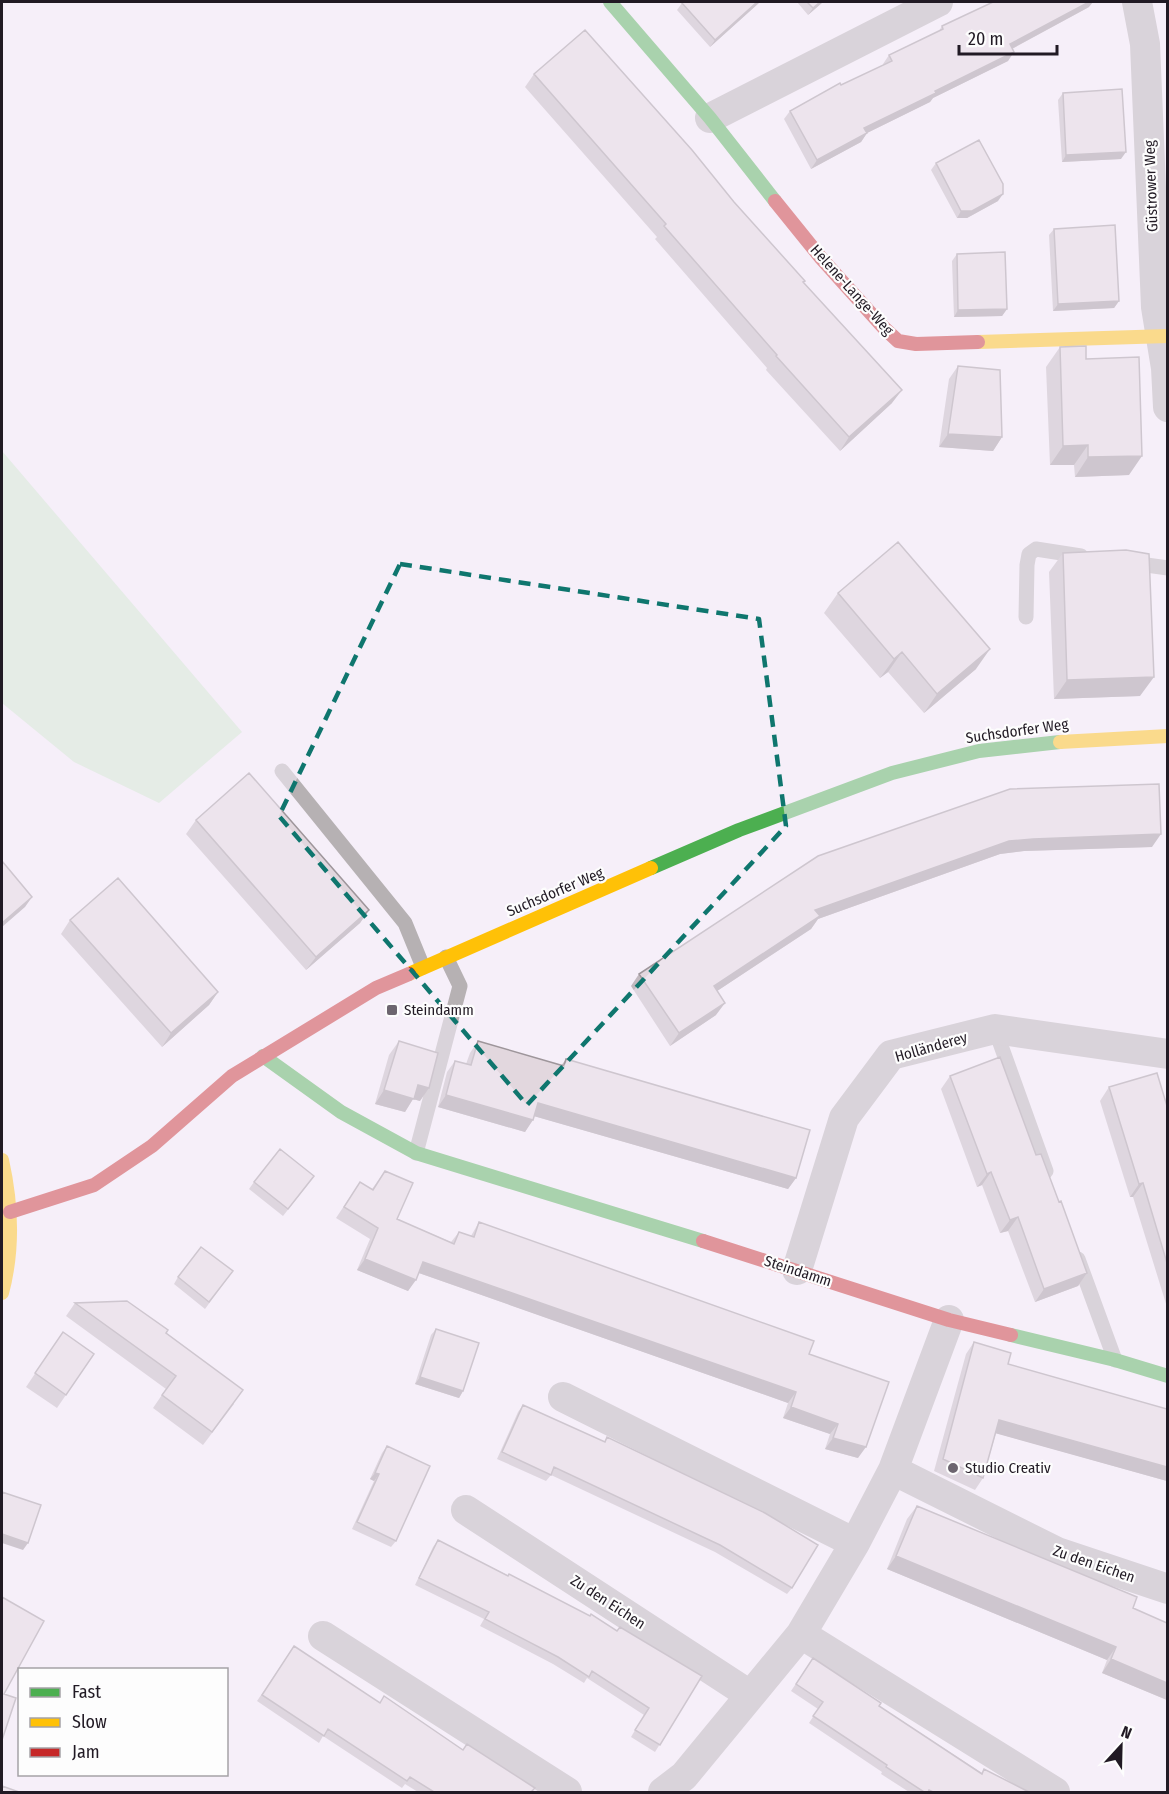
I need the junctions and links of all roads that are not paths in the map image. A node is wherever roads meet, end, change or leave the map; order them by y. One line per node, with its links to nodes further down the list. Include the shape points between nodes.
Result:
1 (610, 2): 4 (street, Helene-Lange-Weg)
2 (938, 2): 4 (street)
3 (1137, 2): 5 (street, Güstrower Weg, via 1145,45 1156,307)
4 (710, 118): 5 (street, Helene-Lange-Weg, via 821,258 898,341 916,345)
5 (1164, 336): 6 (street, Güstrower Weg)
6 (1167, 407)
7 (1167, 568): 8 (lane, via 1036,549 1029,554 1027,565)
8 (1026, 617)
9 (1167, 736): 11 (street, Suchsdorfer Weg, via 1075,740 979,751 892,773 739,830)
10 (282, 771): 12 (lane, via 405,923)
11 (446, 957): 12 (street, Suchsdorfer Weg); 16 (lane, via 460,986)
12 (423, 967): 15 (street, Suchsdorfer Weg, via 376,988)
13 (995, 1029): 14 (street, Holländerey); 18 (lane); 21 (street, Holländerey, via 891,1055 844,1118)
14 (1167, 1054)
15 (263, 1056): 16 (street, Steindamm, via 341,1112); 19 (street, Suchsdorfer Weg, via 232,1076 152,1146 94,1185)
16 (416, 1154): 21 (street, Steindamm)
17 (2, 1160): 19 (street)
18 (1051, 1183)
19 (10, 1212): 22 (street, via 8,1267)
20 (1075, 1250): 24 (lane)
21 (797, 1270): 23 (street, Steindamm)
22 (2, 1293)
23 (949, 1320): 24 (street, Steindamm); 27 (street)
24 (1115, 1360): 25 (street, Steindamm)
25 (1167, 1376)
26 (563, 1397): 29 (street)
27 (893, 1470): 29 (street); 30 (street, Zu den Eichen, via 1057,1552)
28 (466, 1510): 33 (street, Zu den Eichen)
29 (855, 1543): 31 (street)
30 (1167, 1589)
31 (801, 1634): 33 (street); 36 (street)
32 (323, 1636): 35 (street)
33 (750, 1695): 34 (street)
34 (684, 1787)
35 (567, 1792)
36 (1055, 1792)

